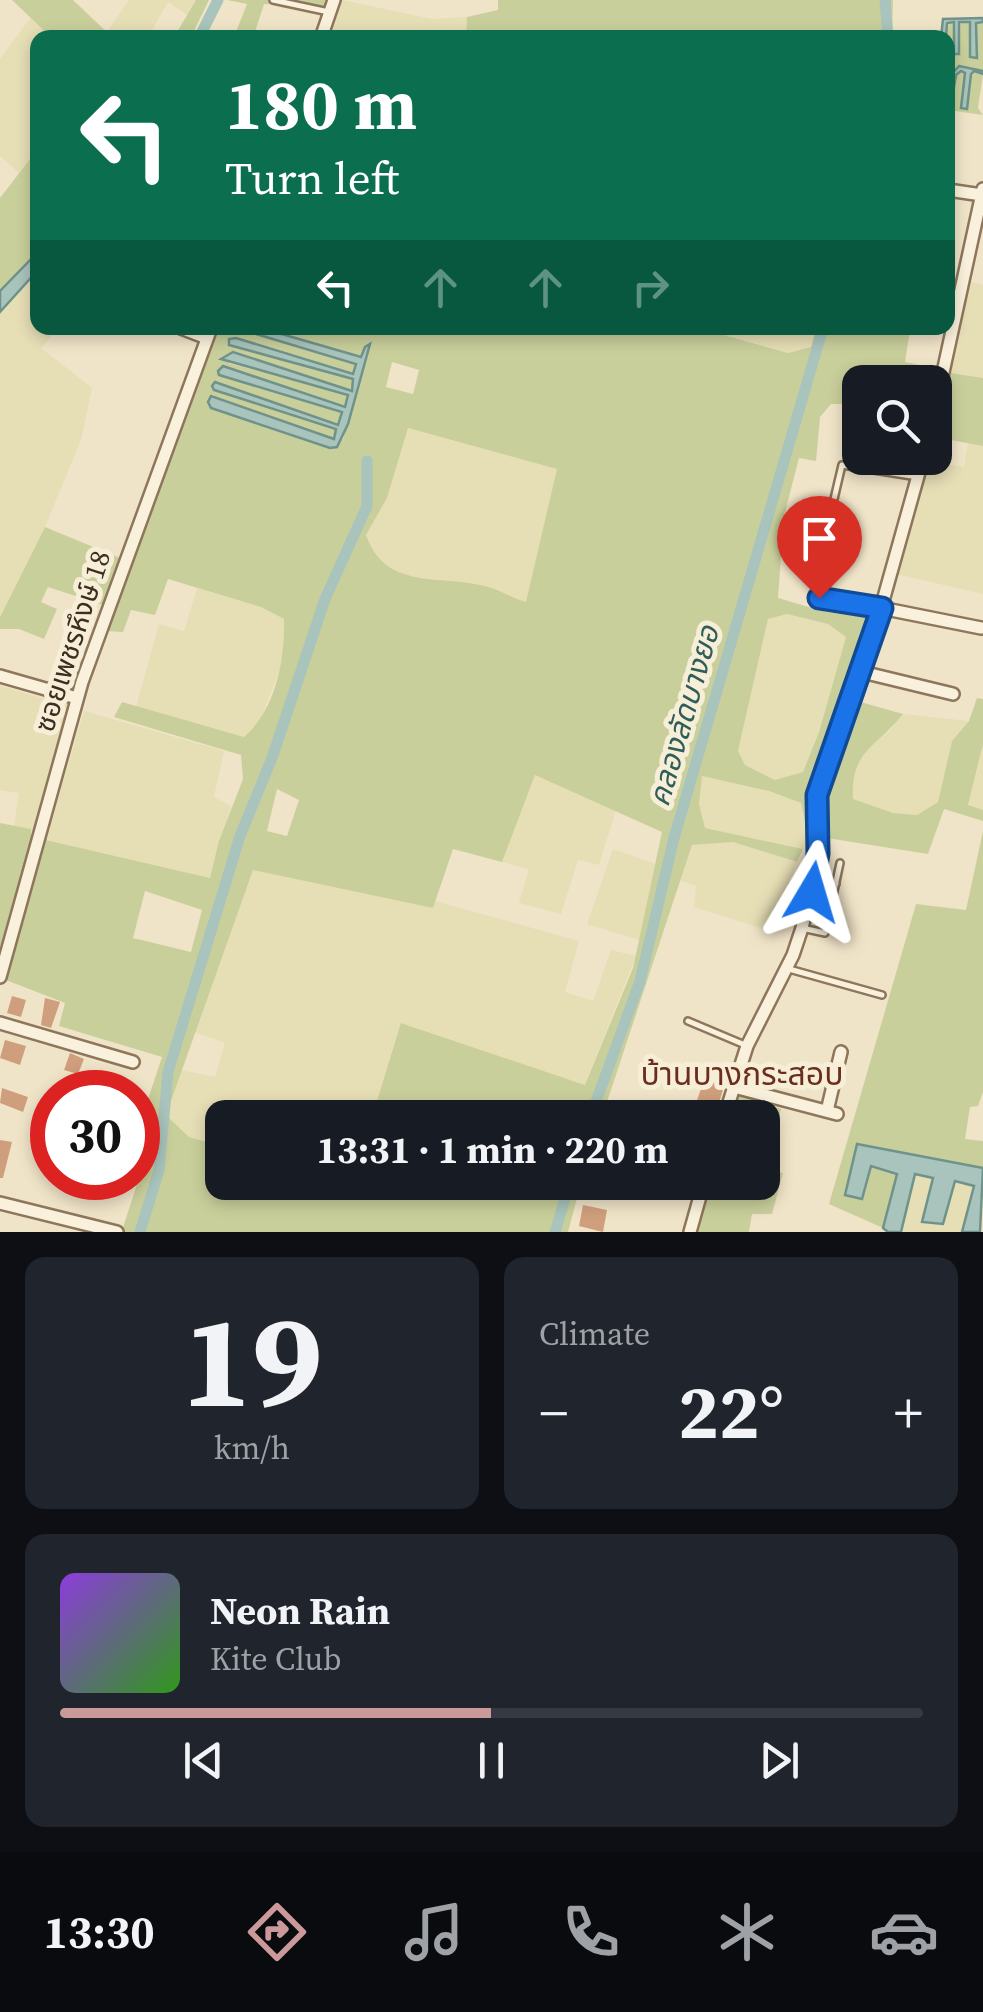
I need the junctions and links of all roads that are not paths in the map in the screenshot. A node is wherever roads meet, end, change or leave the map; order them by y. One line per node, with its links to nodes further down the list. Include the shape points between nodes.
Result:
1 (273, 0): 2 (lane)
2 (332, 6): 3 (street)
3 (324, 30)
4 (955, 190): 5 (street)
5 (982, 192): 6 (street)
6 (977, 248): 7 (street)
7 (955, 332)
8 (208, 335): 19 (street, ซอยเพชรหึงษ์ 18)
9 (954, 335): 10 (street)
10 (946, 365)
11 (918, 477): 12 (lane, via 842,465); 14 (street)
12 (834, 499)
13 (819, 598): 14 (lane)
14 (882, 608): 15 (street); 16 (street)
15 (982, 628)
16 (858, 671): 18 (street); 21 (street, via 817,795)
17 (0, 676): 19 (street)
18 (953, 694)
19 (77, 698): 25 (street, ซอยเพชรหึงษ์ 18)
20 (840, 863): 22 (lane)
21 (815, 877): 22 (lane); 23 (street)
22 (836, 884): 23 (lane, via 826,933)
23 (802, 928): 24 (street)
24 (786, 969): 26 (lane); 29 (street)
25 (0, 977)
26 (882, 995)
27 (688, 1021): 29 (lane)
28 (0, 1024): 31 (street)
29 (748, 1046): 32 (street)
30 (841, 1052): 32 (street, via 832,1112)
31 (133, 1062)
32 (734, 1086): 33 (street)
33 (730, 1100)
34 (699, 1200): 36 (street)
35 (0, 1203): 37 (street)
36 (690, 1230): 38 (street)
37 (117, 1232)
38 (705, 1232)

